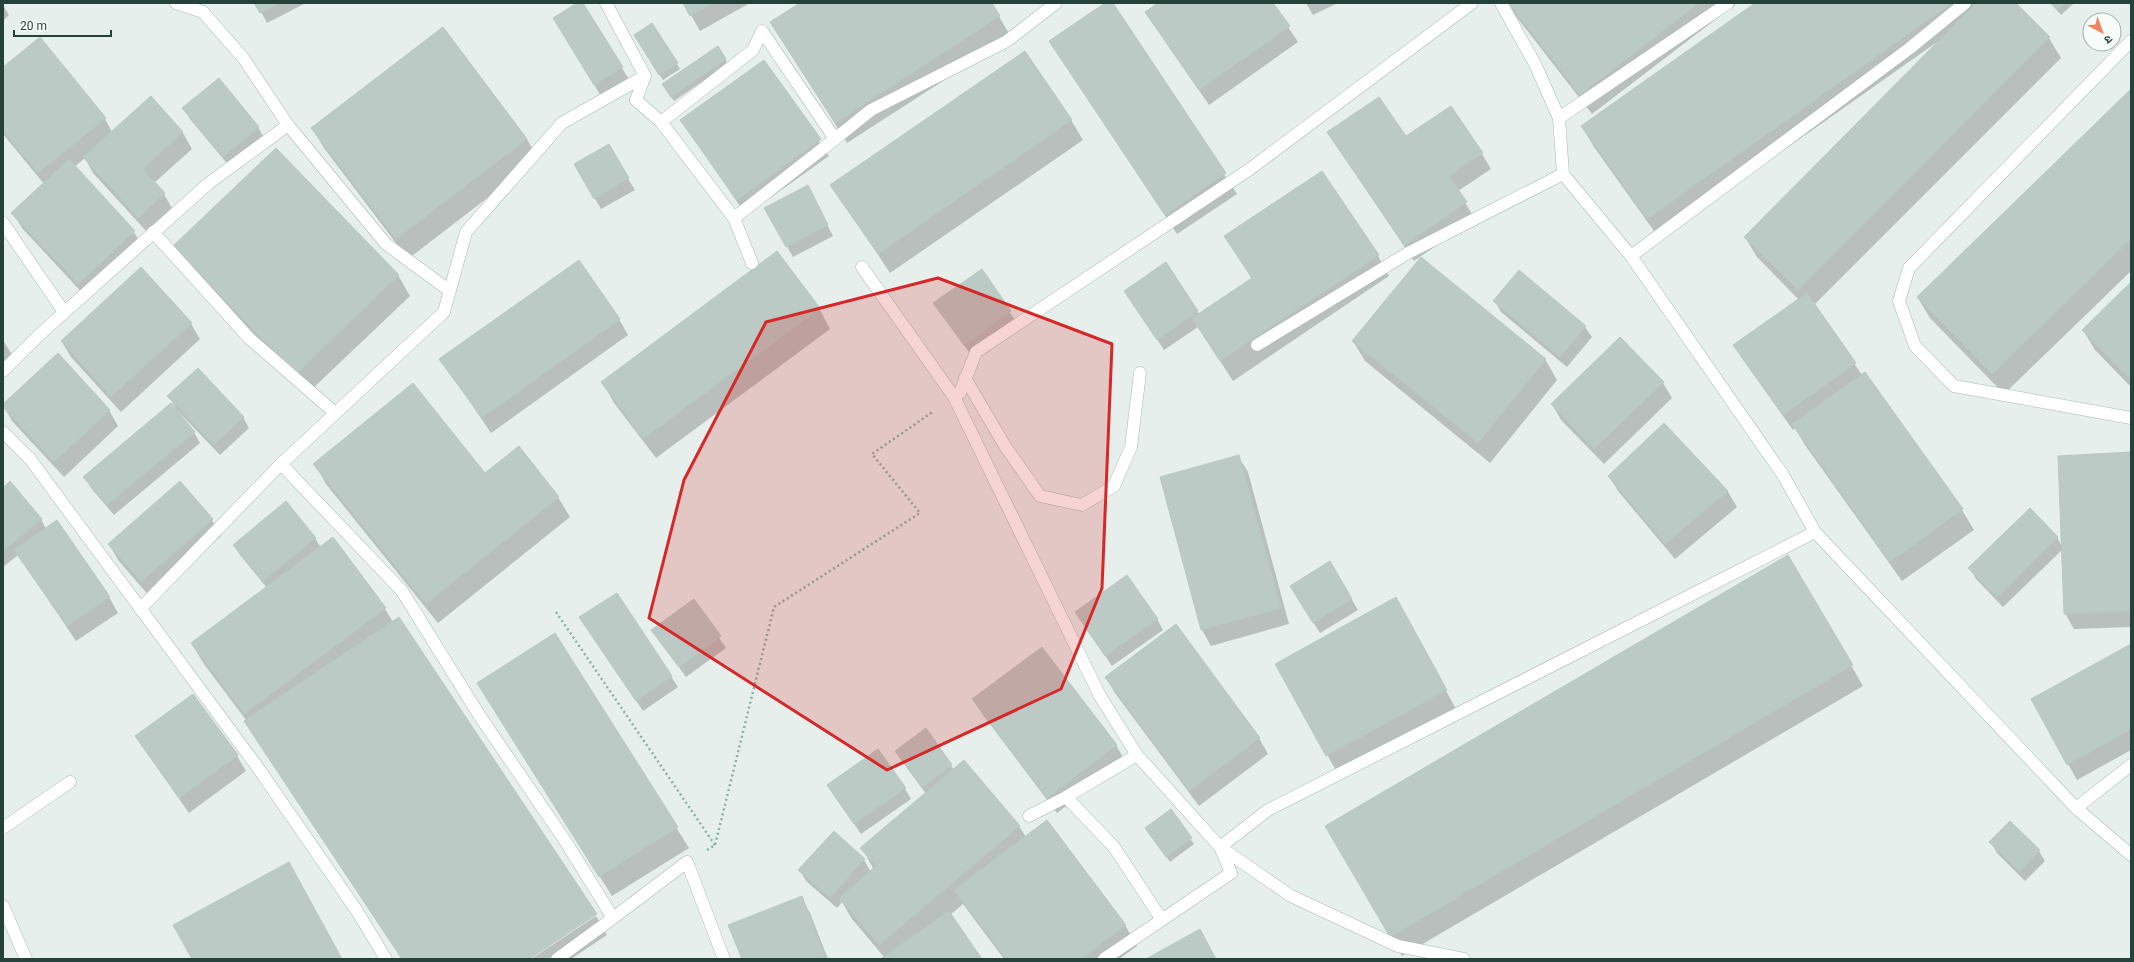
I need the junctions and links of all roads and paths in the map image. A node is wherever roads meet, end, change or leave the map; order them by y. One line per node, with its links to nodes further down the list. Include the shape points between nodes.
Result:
1 (176, 3): 12 (street, via 203,12 244,59)
2 (606, 3): 9 (street)
3 (1056, 3): 13 (street, via 1007,40 871,110)
4 (1472, 3): 26 (street, via 1250,169 976,352)
5 (1501, 3): 10 (street, via 1535,64)
6 (1728, 3): 10 (street)
7 (1965, 3): 18 (street, via 1910,48)
8 (2131, 41): 29 (street, via 1909,268 1899,301 1915,346 1954,386)
9 (645, 76): 11 (street, via 636,100); 21 (street, via 562,123 466,232)
10 (1559, 118): 14 (street)
11 (661, 122): 13 (street, via 753,50 762,31); 15 (street)
12 (288, 125): 17 (street, via 209,183); 21 (street, via 386,244)
13 (835, 139): 15 (street)
14 (1563, 174): 18 (street); 23 (street, via 1408,253)
15 (734, 218): 19 (street)
16 (3, 223): 22 (street)
17 (153, 232): 22 (street); 28 (street, via 249,338)
18 (1631, 256): 32 (street, via 1783,475)
19 (752, 263)
20 (862, 267): 27 (street)
21 (450, 291): 28 (street, via 444,312)
22 (64, 312): 24 (street)
23 (1257, 346)
24 (3, 370)
25 (1140, 373): 26 (street, via 1131,447 1117,480 1114,486 1082,506 1040,496 1005,446)
26 (965, 378): 27 (street, via 960,393)
27 (954, 397): 35 (street, via 1100,696); 42 (path, via 872,454 920,513 774,607)
28 (336, 413): 31 (street)
29 (2131, 418)
30 (3, 432): 33 (street, via 30,459)
31 (281, 464): 33 (street); 47 (street, via 402,591 481,718 564,839)
32 (1814, 532): 39 (street); 43 (street, via 1268,810)
33 (140, 609): 50 (street, via 256,765 357,911)
34 (556, 612): 42 (path)
35 (1137, 755): 38 (street); 43 (street)
36 (2131, 765): 39 (street)
37 (70, 782): 41 (street)
38 (1066, 797): 40 (street); 48 (street, via 1114,847)
39 (2076, 808): 44 (street)
40 (1029, 816)
41 (3, 828)
42 (716, 845): 45 (path)
43 (1220, 847): 48 (street, via 1231,873); 54 (street, via 1291,896 1398,946)
44 (2131, 855)
45 (687, 862): 47 (street); 52 (street)
46 (3, 906): 49 (street)
47 (613, 918): 51 (street)
48 (1162, 920): 53 (street)
49 (26, 959)
50 (386, 959)
51 (557, 959)
52 (724, 959)
53 (1104, 959)
54 (1464, 959)

